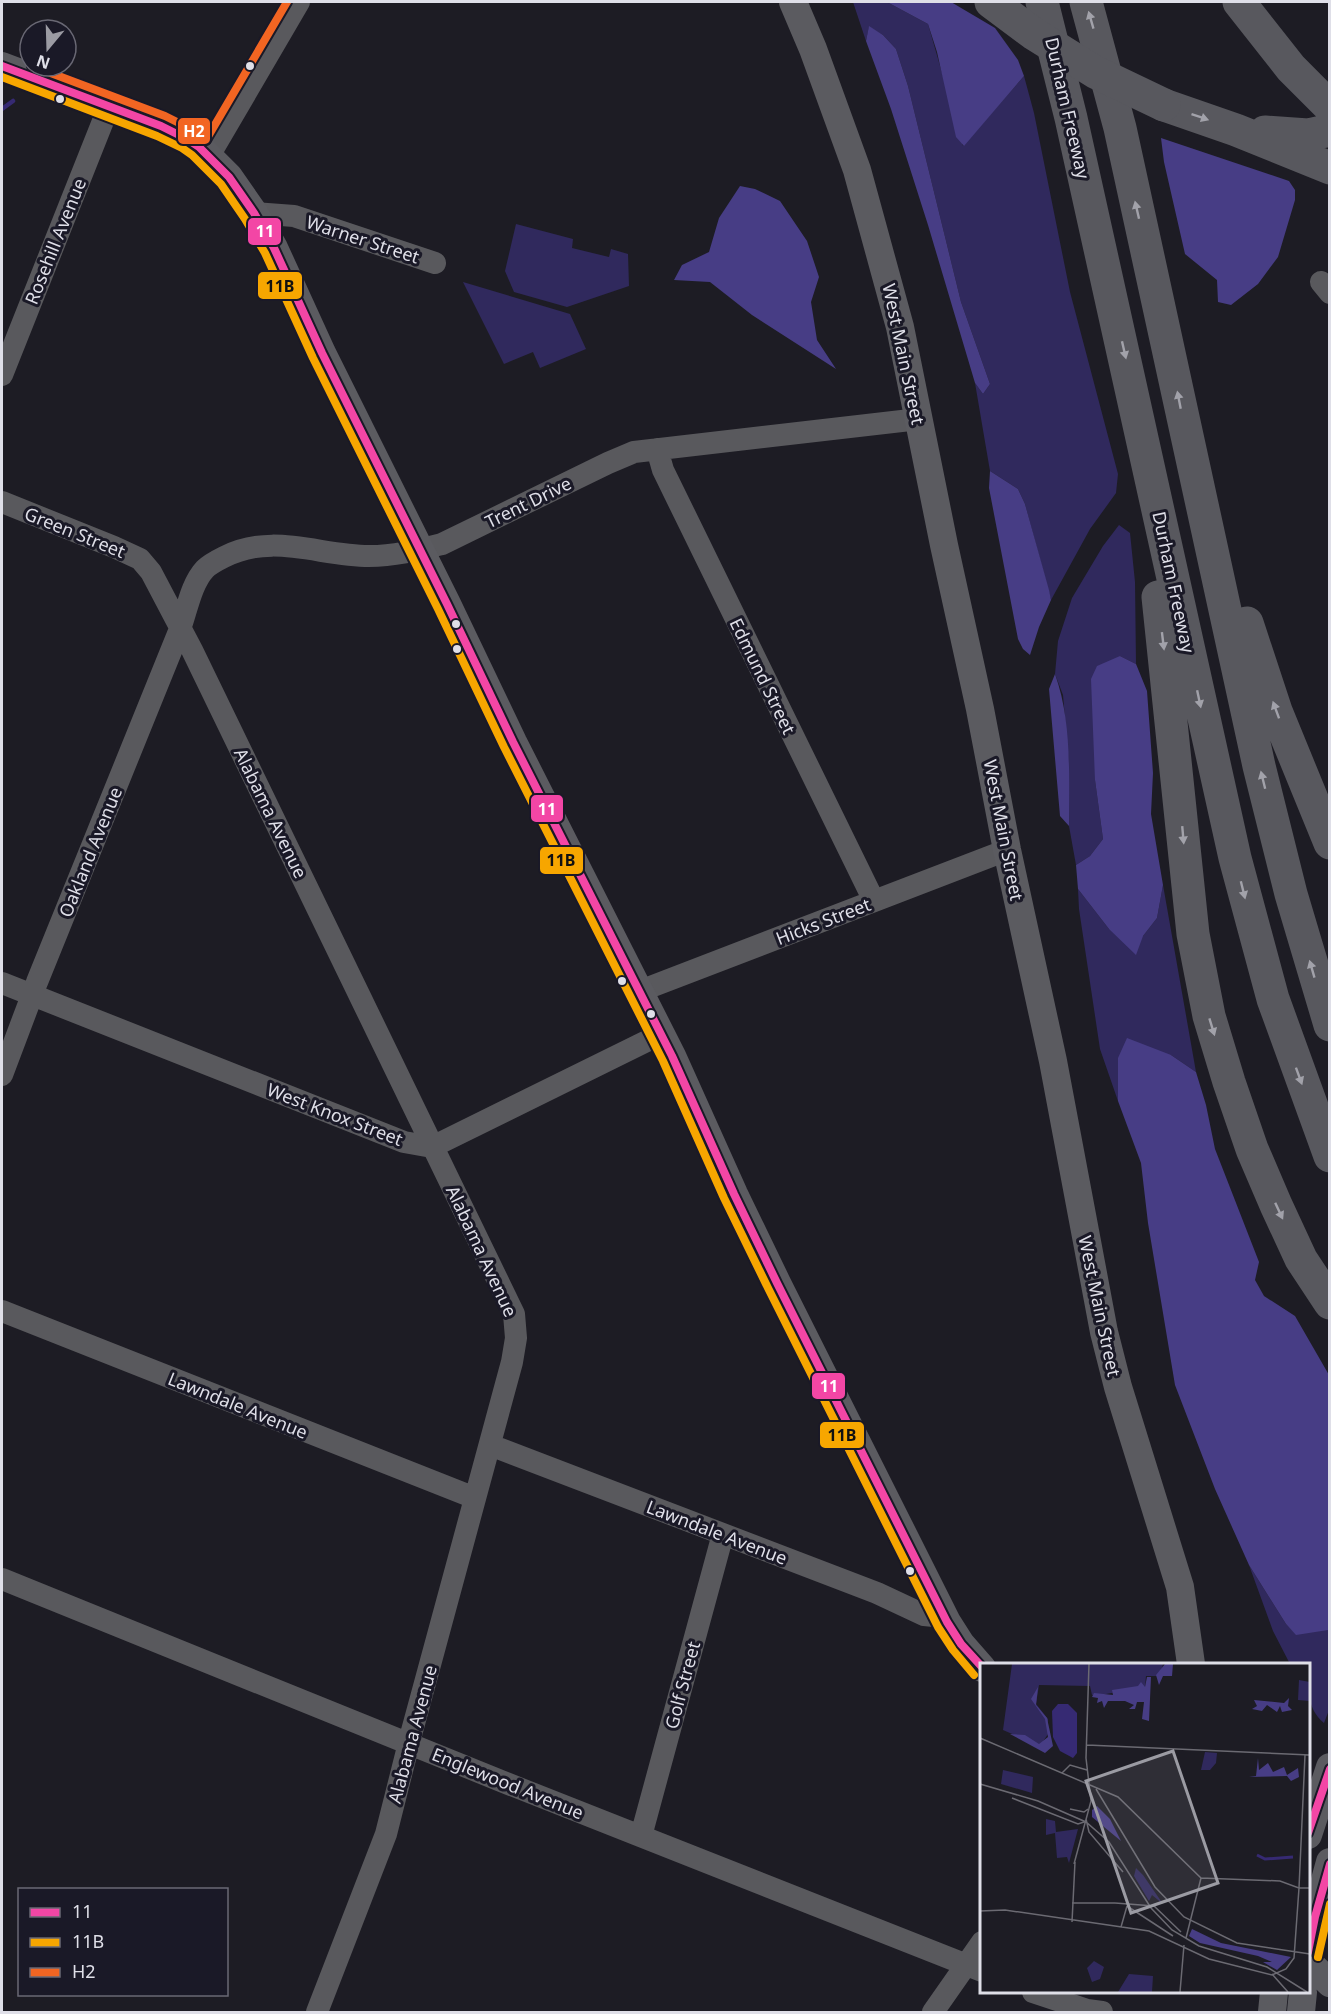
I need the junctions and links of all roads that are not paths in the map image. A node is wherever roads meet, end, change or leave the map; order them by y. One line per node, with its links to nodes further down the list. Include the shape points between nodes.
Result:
1 (299, 2): 14 (street)
2 (793, 2): 19 (main road, West Main Street, via 857,170 900,327)
3 (991, 2): 12 (highway, one-way to 12, bridge, via 1095,72 1164,105)
4 (1042, 2): 20 (highway, Durham Freeway, one-way to 20)
5 (1086, 2): 22 (highway, one-way to 5, via 1120,128)
6 (1239, 2): 7 (highway)
7 (1270, 43): 9 (highway, via 1318,71); 11 (highway)
8 (2, 66): 10 (main road)
9 (1329, 72)
10 (108, 106): 14 (main road, via 161,126); 18 (street, Rosehill Avenue)
11 (1329, 107)
12 (1236, 130): 13 (highway, via 1308,135); 15 (highway)
13 (1329, 130)
14 (209, 156): 16 (main road)
15 (1329, 168)
16 (254, 213): 17 (street, Warner Street, via 294,216); 24 (main road)
17 (435, 263)
18 (2, 375)
19 (919, 419): 21 (street, Trent Drive); 27 (main road, West Main Street)
20 (1143, 437): 36 (highway, Durham Freeway, one-way to 36, via 1250,920 1276,1009); 37 (highway, one-way to 37, via 1142,475 1201,981 1252,1149 1301,1259)
21 (657, 449): 24 (street, Trent Drive, via 634,452 608,463 442,544); 28 (street, Edmund Street, via 660,464)
22 (1191, 457): 26 (highway, one-way to 22, via 1269,690 1220,520); 32 (highway, one-way to 22, via 1279,847)
23 (2, 502): 25 (street, Green Street, via 140,559 151,572)
24 (420, 550): 25 (street, Trent Drive, via 368,556 280,545 240,550 203,572); 30 (main road)
25 (180, 629): 31 (street, Oakland Avenue); 35 (street, Alabama Avenue)
26 (1329, 843)
27 (1008, 850): 28 (street, Hicks Street); 44 (main road, West Main Street, via 1104,1332 1180,1587)
28 (874, 901): 30 (street, Hicks Street)
29 (2, 983): 31 (street, West Knox Street)
30 (640, 992): 33 (main road)
31 (32, 995): 34 (street, Oakland Avenue); 35 (street, West Knox Street, via 404,1142)
32 (1329, 1025)
33 (661, 1034): 35 (street); 43 (main road, via 777,1283)
34 (2, 1075)
35 (432, 1147): 39 (street, Alabama Avenue, via 514,1314 512,1362)
36 (1329, 1156)
37 (1328, 1303)
38 (2, 1311): 40 (street, Lawndale Avenue)
39 (490, 1445): 40 (street, Alabama Avenue); 41 (street, Lawndale Avenue)
40 (475, 1498): 46 (street, Alabama Avenue)
41 (723, 1534): 43 (street, Lawndale Avenue, via 878,1593); 49 (street, Golf Street)
42 (2, 1579): 46 (street, Englewood Avenue)
43 (942, 1612): 45 (main road)
44 (1191, 1663)
45 (980, 1667)
46 (409, 1743): 49 (street, Englewood Avenue); 59 (street, Alabama Avenue, via 386,1834)
47 (1329, 1767): 48 (main road)
48 (1310, 1829)
49 (641, 1836): 54 (street, Englewood Avenue)
50 (1329, 1862): 51 (main road)
51 (1310, 1944)
52 (980, 1946): 54 (street)
53 (1310, 1964): 55 (main road)
54 (974, 1968): 60 (street)
55 (1329, 1983)
56 (1036, 1993): 61 (street)
57 (1274, 1993): 62 (main road)
58 (1303, 1993): 63 (main road)
59 (316, 2013)
60 (933, 2013)
61 (1102, 2013)
62 (1272, 2013)
63 (1300, 2013)

